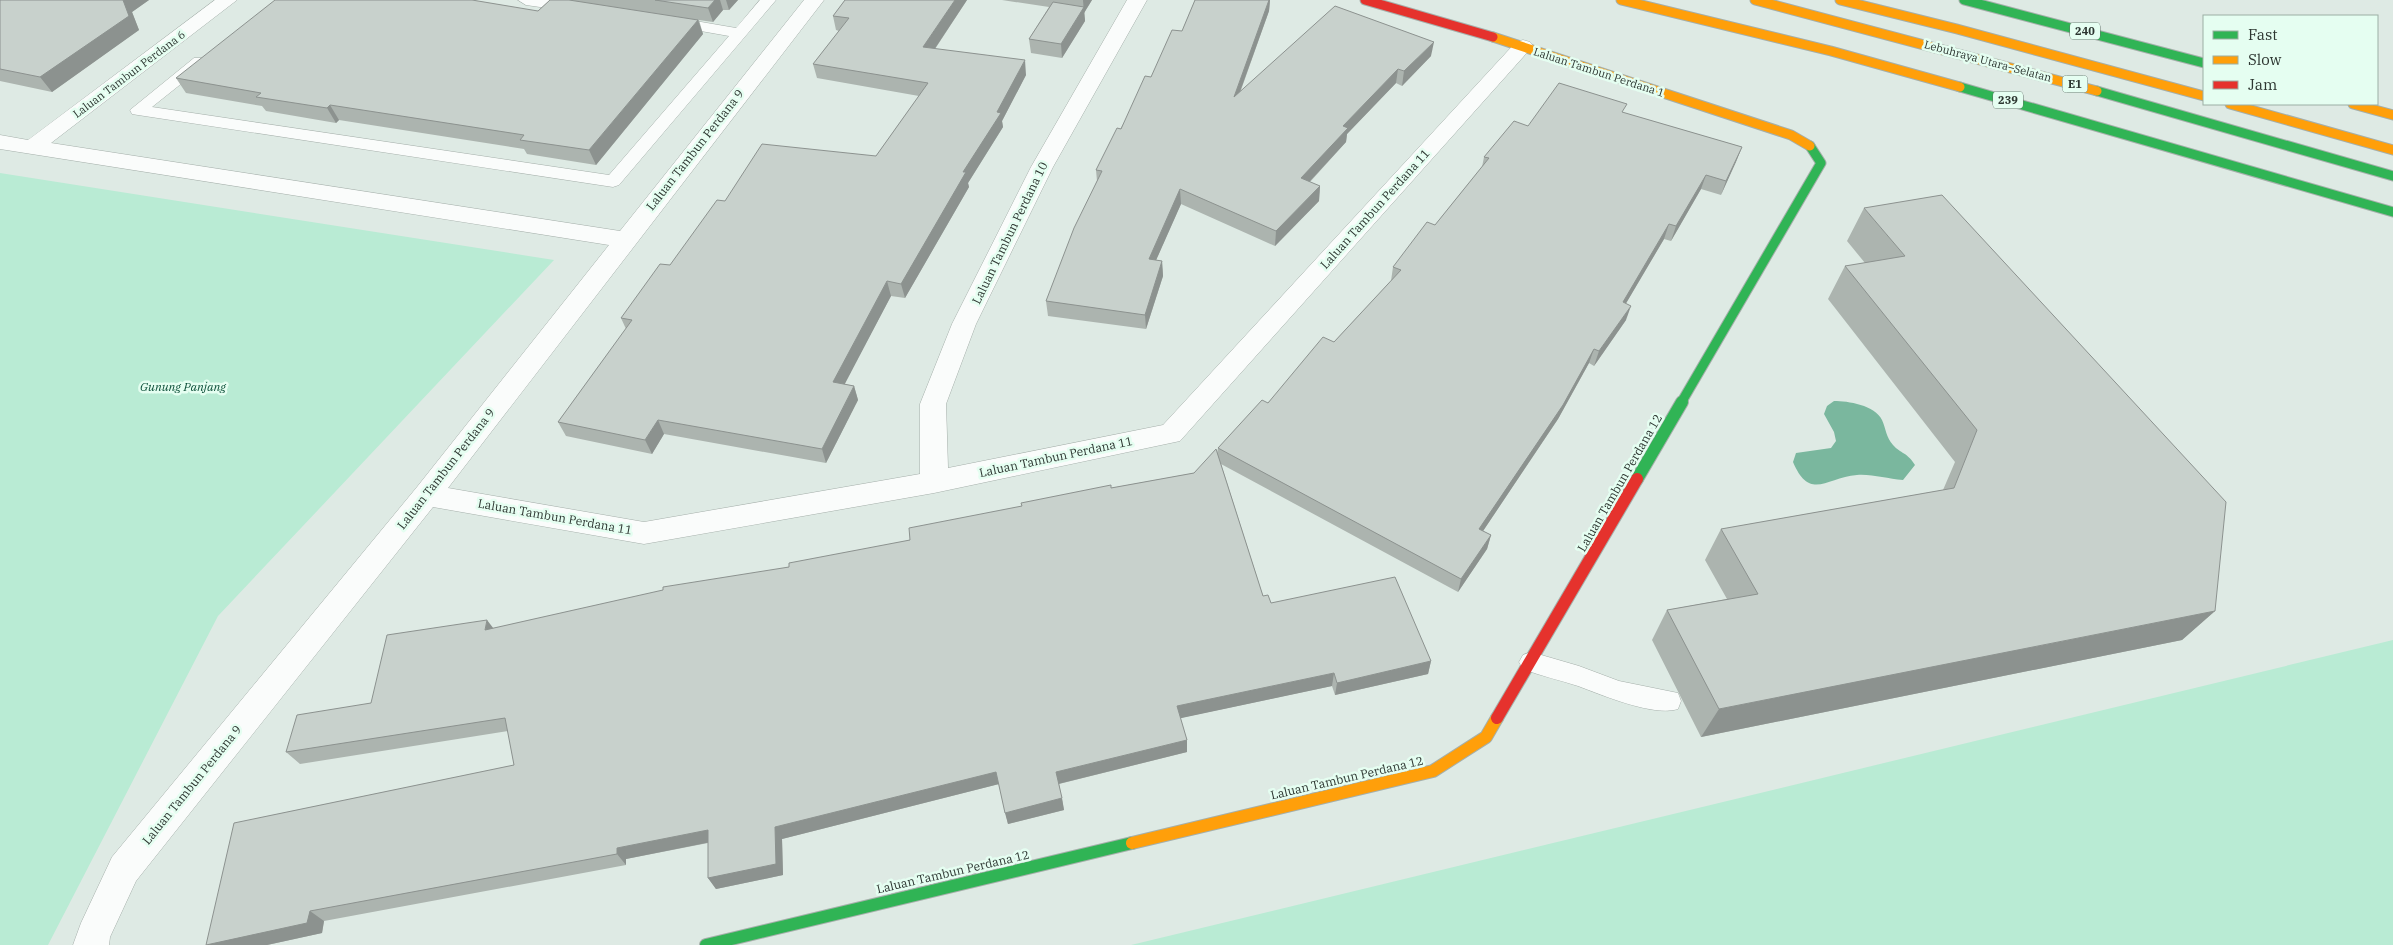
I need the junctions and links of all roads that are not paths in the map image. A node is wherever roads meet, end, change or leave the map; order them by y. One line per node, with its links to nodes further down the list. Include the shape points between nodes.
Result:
1 (226, 0): 22 (street, Laluan Tambun Perdana 6)
2 (526, 0): 11 (lane)
3 (768, 0): 13 (lane)
4 (814, 0): 27 (street, Laluan Tambun Perdana 9)
5 (1136, 0): 28 (street, Laluan Tambun Perdana 10, via 1042,166 964,324 933,404)
6 (1365, 0): 14 (main road, Laluan Tambun Perdana 1)
7 (1621, 0): 26 (main road, 239, via 1831,51)
8 (1755, 0): 25 (main road, Lebuhraya Utara–Selatan / E1, via 1968,54)
9 (1840, 0): 17 (main road, Lebuhraya Utara–Selatan / E1)
10 (1964, 0): 16 (main road, 240)
11 (594, 10)
12 (652, 19): 13 (lane)
13 (740, 33): 15 (lane, via 613,181 138,110)
14 (1523, 46): 24 (main road, Laluan Tambun Perdana 1, via 1791,135 1812,147); 28 (street, Laluan Tambun Perdana 11, via 1170,434)
15 (214, 49)
16 (2203, 63)
17 (2203, 96)
18 (2234, 105): 23 (main road)
19 (2357, 105): 20 (main road)
20 (2393, 115)
21 (0, 142): 22 (street)
22 (32, 147): 27 (street)
23 (2393, 150)
24 (1821, 163): 30 (main road, Laluan Tambun Perdana 12)
25 (2393, 176)
26 (2393, 212)
27 (625, 240): 29 (street, Laluan Tambun Perdana 9)
28 (934, 482): 29 (street, Laluan Tambun Perdana 11, via 644,533)
29 (427, 495): 32 (street, Laluan Tambun Perdana 9, via 124,869)
30 (1531, 662): 31 (lane, via 1618,691); 33 (main road, Laluan Tambun Perdana 12, via 1486,737 1434,771)
31 (1669, 701)
32 (91, 945)
33 (706, 945)

